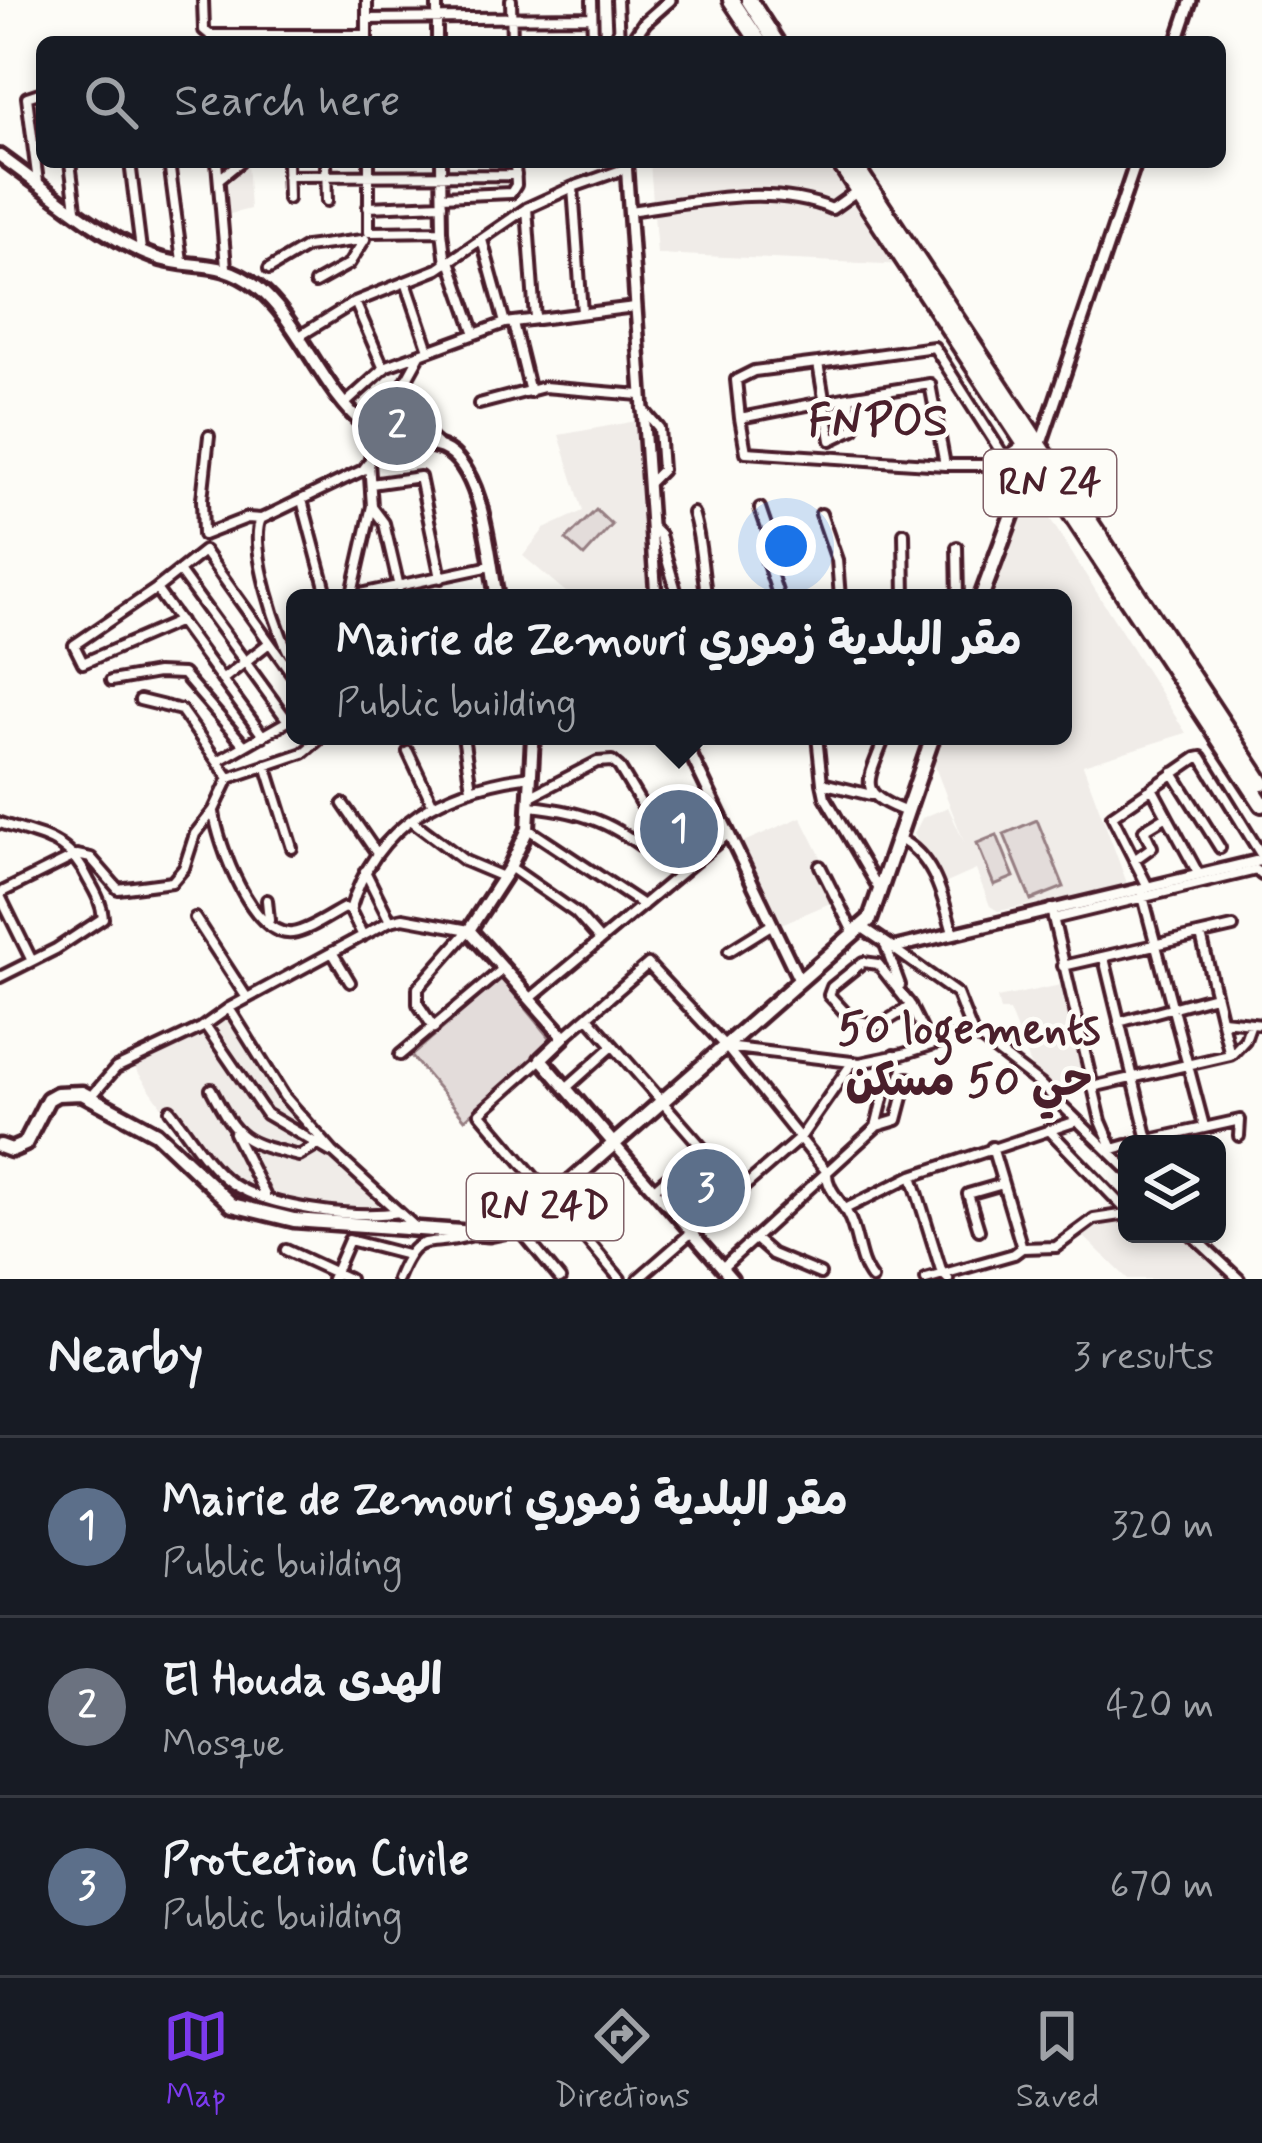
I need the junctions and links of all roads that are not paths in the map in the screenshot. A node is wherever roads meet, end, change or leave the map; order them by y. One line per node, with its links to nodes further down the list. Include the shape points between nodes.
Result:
1 (203, 0): 15 (street, via 210,35)
2 (367, 0): 14 (street)
3 (437, 0): 13 (street)
4 (511, 0): 11 (street)
5 (592, 0): 12 (street)
6 (617, 0): 20 (street)
7 (670, 0): 21 (street)
8 (730, 0): 22 (highway)
9 (748, 0): 23 (highway)
10 (1191, 0): 24 (street)
11 (512, 17): 12 (street); 13 (street); 18 (street)
12 (592, 17): 19 (street)
13 (437, 18): 14 (street); 17 (street)
14 (367, 19): 16 (street)
15 (249, 36)
16 (367, 36)
17 (437, 36)
18 (512, 36)
19 (592, 36)
20 (619, 36)
21 (635, 36)
22 (755, 36)
23 (772, 36)
24 (1179, 36)
25 (36, 94): 27 (street, via 28,97)
26 (0, 156): 50 (main road)
27 (36, 165)
28 (36, 168): 50 (street)
29 (71, 168): 58 (street)
30 (131, 168): 63 (street)
31 (170, 168): 64 (street)
32 (217, 168): 49 (street)
33 (232, 168): 49 (street)
34 (287, 168): 45 (street)
35 (326, 168): 46 (street)
36 (369, 168): 48 (street)
37 (441, 168): 47 (street)
38 (515, 168): 44 (street)
39 (619, 168): 51 (street)
40 (626, 168): 59 (street)
41 (843, 168): 52 (highway, RN 24)
42 (857, 168): 91 (highway, RN 24)
43 (1134, 168): 91 (street)
44 (516, 175): 47 (street); 54 (street, via 511,193)
45 (287, 176): 46 (street); 53 (street)
46 (326, 176): 48 (street); 55 (street)
47 (442, 177): 48 (street); 54 (street)
48 (368, 178): 56 (street)
49 (218, 179): 66 (street)
50 (38, 182): 58 (main road)
51 (573, 187): 57 (street); 72 (street)
52 (858, 190): 59 (street, via 832,208 787,197); 91 (highway, RN 24)
53 (288, 200)
54 (442, 200): 56 (street); 60 (street)
55 (327, 201)
56 (368, 207): 61 (street)
57 (527, 208): 62 (street); 73 (street)
58 (76, 209): 63 (main road)
59 (629, 211): 71 (street)
60 (442, 231): 61 (street); 65 (street)
61 (365, 237): 67 (street, via 306,247); 69 (street, via 349,263)
62 (482, 239): 65 (street); 74 (street)
63 (141, 250): 64 (main road)
64 (182, 261): 66 (main road)
65 (448, 262): 68 (street); 75 (street)
66 (226, 267): 76 (main road, via 261,290)
67 (269, 269)
68 (406, 282): 70 (street); 77 (street)
69 (315, 283)
70 (355, 302): 76 (street); 79 (street)
71 (635, 307): 72 (street); 82 (street)
72 (582, 314): 73 (street)
73 (536, 319): 74 (street)
74 (509, 323): 75 (street); 80 (street)
75 (475, 334): 77 (street)
76 (297, 338): 84 (main road)
77 (425, 352): 79 (street); 90 (street, via 393,404)
78 (818, 363): 83 (street); 86 (street, via 736,380); 93 (street, via 934,347)
79 (384, 369): 84 (street)
80 (530, 392): 82 (street, via 544,387); 85 (street)
81 (849, 397): 83 (street); 89 (street, via 854,429); 95 (street, via 930,384)
82 (641, 401): 103 (street)
83 (823, 402): 86 (street); 89 (street)
84 (346, 403): 87 (main road)
85 (479, 404)
86 (740, 418): 92 (street, via 746,452)
87 (377, 432): 90 (main road, via 400,444); 94 (street)
88 (209, 436): 102 (street, via 203,535)
89 (831, 440): 92 (street)
90 (439, 446): 106 (main road, via 461,460 474,485)
91 (1032, 449): 93 (street); 122 (main road); 149 (highway, RN 24); 155 (highway, RN 24)
92 (828, 458): 95 (street)
93 (1005, 458): 95 (street)
94 (369, 462): 96 (street); 97 (street)
95 (945, 466)
96 (370, 484): 98 (street); 108 (street, via 421,477)
97 (302, 500): 102 (street); 111 (street)
98 (372, 506): 109 (street); 112 (street)
99 (760, 508): 118 (street)
100 (693, 513): 117 (street)
101 (821, 514): 119 (street)
102 (261, 519): 125 (street, via 262,573)
103 (651, 526): 115 (street); 116 (street)
104 (904, 533): 120 (street)
105 (957, 547): 121 (street)
106 (491, 566): 108 (street); 114 (main road)
107 (179, 571): 110 (street); 124 (street, via 204,551); 126 (street)
108 (441, 578): 109 (street)
109 (399, 587): 113 (street)
110 (156, 589): 123 (street); 123 (street, via 74,645 83,663)
111 (326, 589)
112 (353, 589)
113 (389, 589)
114 (495, 589)
115 (655, 589)
116 (675, 589)
117 (705, 589)
118 (776, 589)
119 (839, 589)
120 (905, 589)
121 (958, 589)
122 (984, 589)
123 (180, 621): 128 (street)
124 (269, 643): 126 (street); 127 (street)
125 (286, 651)
126 (245, 660): 128 (street); 131 (street)
127 (286, 666)
128 (222, 680): 133 (street)
129 (111, 681): 141 (street, via 182,674)
130 (140, 700): 143 (street, via 181,710)
131 (286, 711)
132 (286, 723): 133 (street)
133 (263, 736): 141 (street)
134 (311, 745): 144 (street)
135 (464, 745): 150 (street)
136 (533, 745): 146 (main road)
137 (686, 745): 163 (street)
138 (818, 745): 148 (street)
139 (882, 745): 152 (street)
140 (930, 745): 158 (main road, RN 24D)
141 (244, 746): 143 (street)
142 (408, 752): 154 (street)
143 (218, 760): 147 (street)
144 (266, 765): 147 (street); 165 (street)
145 (1173, 773): 151 (street); 166 (street); 169 (street, via 1202,757)
146 (532, 776): 150 (street); 153 (main road)
147 (229, 778): 157 (street)
148 (822, 783): 152 (street); 177 (street)
149 (1262, 783)
150 (471, 788): 154 (street)
151 (1152, 788): 159 (street); 170 (street, via 1112,816)
152 (872, 795): 158 (street)
153 (530, 801): 162 (main road); 173 (street, via 605,820); 173 (street, via 612,761)
154 (432, 802): 160 (street)
155 (1262, 803)
156 (343, 804): 167 (street)
157 (214, 811): 168 (street, via 172,882 118,889 91,858); 186 (street, via 241,890)
158 (907, 812): 164 (main road, RN 24D)
159 (1167, 816): 170 (street, via 1144,830 1152,847); 175 (street)
160 (412, 821): 167 (street); 174 (street, via 465,861)
161 (0, 823): 168 (street)
162 (528, 829): 174 (main road); 181 (street)
163 (728, 834): 173 (street); 187 (street)
164 (898, 838): 177 (main road, RN 24D); 191 (street, via 933,874)
165 (292, 848)
166 (1220, 848)
167 (376, 852): 172 (street)
168 (76, 855): 179 (street); 200 (street, via 103,918)
169 (1262, 858): 175 (street)
170 (1134, 860): 178 (street)
171 (820, 866): 190 (street, via 847,926)
172 (365, 871): 182 (street); 185 (street)
173 (680, 871): 181 (street)
174 (507, 872): 189 (main road); 194 (street, via 576,913)
175 (1199, 875): 178 (street)
176 (1262, 875): 178 (street)
177 (880, 891): 190 (main road, RN 24D)
178 (1144, 892): 183 (street); 196 (street)
179 (0, 895): 200 (street)
180 (267, 900): 186 (street)
181 (643, 905): 194 (street)
182 (350, 910): 186 (street, via 295,933); 193 (street)
183 (1052, 914): 191 (street); 201 (street)
184 (195, 918): 207 (street)
185 (390, 921): 189 (street); 193 (street)
186 (269, 922)
187 (771, 925): 197 (street); 204 (street)
188 (1233, 927): 192 (street)
189 (469, 930): 202 (main road); 218 (street, via 418,988)
190 (859, 931): 195 (street); 204 (main road, RN 24D)
191 (953, 933): 195 (street)
192 (1201, 935): 196 (street); 206 (street)
193 (363, 936): 198 (street)
194 (600, 940): 208 (street)
195 (889, 946): 209 (street); 219 (street, via 957,994)
196 (1156, 946): 199 (street); 211 (street)
197 (729, 951)
198 (332, 952): 205 (street); 207 (street)
199 (1103, 958): 201 (street); 214 (street)
200 (32, 961): 203 (street)
201 (1063, 966): 233 (street)
202 (504, 968): 208 (main road); 218 (street)
203 (0, 977)
204 (799, 980): 223 (main road, RN 24D)
205 (350, 982)
206 (1215, 996): 211 (street); 213 (street)
207 (247, 998): 210 (street)
208 (531, 998): 220 (main road)
209 (911, 1006): 209 (street, via 869,961 829,992 864,1024 884,1024); 221 (street)
210 (229, 1008): 217 (street); 254 (street, via 284,1096)
211 (1172, 1008): 214 (street); 229 (street)
212 (589, 1018): 220 (street); 222 (street); 223 (street, via 648,964)
213 (1222, 1020): 215 (street); 226 (street)
214 (1119, 1022): 231 (street)
215 (1251, 1023): 216 (street); 226 (street)
216 (1262, 1024)
217 (205, 1025): 235 (street, via 116,1068); 249 (street, via 266,1114)
218 (434, 1028): 224 (street)
219 (972, 1032): 221 (street); 238 (street)
220 (564, 1037): 227 (main road)
221 (930, 1045): 225 (street)
222 (613, 1046): 232 (street); 236 (street)
223 (727, 1047): 228 (street); 236 (main road, RN 24D); 246 (street)
224 (400, 1055)
225 (894, 1055): 228 (street); 239 (street)
226 (1231, 1055): 229 (street)
227 (541, 1059): 232 (main road); 262 (street, via 480,1113)
228 (852, 1063): 246 (street)
229 (1187, 1065): 231 (street); 240 (street)
230 (908, 1078): 239 (street, via 897,1120)
231 (1133, 1078): 233 (street); 243 (street)
232 (566, 1088): 247 (main road)
233 (1093, 1088): 253 (street)
234 (212, 1089): 242 (street)
235 (92, 1096): 248 (main road, via 52,1096 25,1144); 267 (main road, RN 24D, via 156,1133 232,1205 294,1220)
236 (664, 1104): 247 (main road, RN 24D); 251 (street)
237 (170, 1110): 261 (street, via 227,1180)
238 (1077, 1121): 241 (street); 253 (street)
239 (876, 1126): 256 (street)
240 (1204, 1126): 244 (street); 245 (street, via 1240,1120)
241 (1048, 1130): 250 (street); 263 (street)
242 (233, 1132): 249 (street, via 299,1156); 261 (street)
243 (1147, 1135)
244 (1168, 1135)
245 (1239, 1136)
246 (800, 1138): 256 (street); 260 (street)
247 (615, 1145): 259 (street); 262 (main road, RN 24D)
248 (0, 1146)
249 (316, 1146): 254 (street)
250 (992, 1147): 257 (street); 258 (street)
251 (702, 1148): 259 (street); 260 (street)
252 (1118, 1148): 253 (street)
253 (1112, 1150): 255 (street)
254 (333, 1153): 265 (street)
255 (1118, 1158)
256 (827, 1172): 264 (street); 272 (street)
257 (911, 1176): 264 (street); 280 (street)
258 (1003, 1184): 269 (street, via 968,1194); 274 (street)
259 (654, 1189): 270 (street)
260 (740, 1191): 270 (street)
261 (265, 1197): 265 (street, via 376,1216)
262 (553, 1201): 268 (main road, RN 24D); 284 (street)
263 (1118, 1203)
264 (845, 1209): 287 (street)
265 (400, 1212): 267 (street)
266 (1118, 1214): 274 (street, via 1094,1219 1056,1247)
267 (416, 1228): 271 (main road, RN 24D)
268 (518, 1228): 271 (main road, RN 24D); 283 (street)
269 (979, 1229)
270 (693, 1232): 277 (street); 285 (street)
271 (476, 1233): 276 (street, via 423,1242)
272 (755, 1238): 277 (street); 278 (street)
273 (1201, 1243): 289 (street)
274 (1022, 1248): 280 (street)
275 (286, 1250): 279 (street)
276 (407, 1255): 279 (street, via 349,1240); 282 (street)
277 (722, 1268): 286 (street)
278 (820, 1274)
279 (333, 1276): 281 (street)
280 (945, 1276): 288 (street)
281 (349, 1279)
282 (398, 1279)
283 (560, 1279)
284 (620, 1279)
285 (638, 1279)
286 (732, 1279)
287 (872, 1279)
288 (926, 1279)
289 (1239, 1279)

